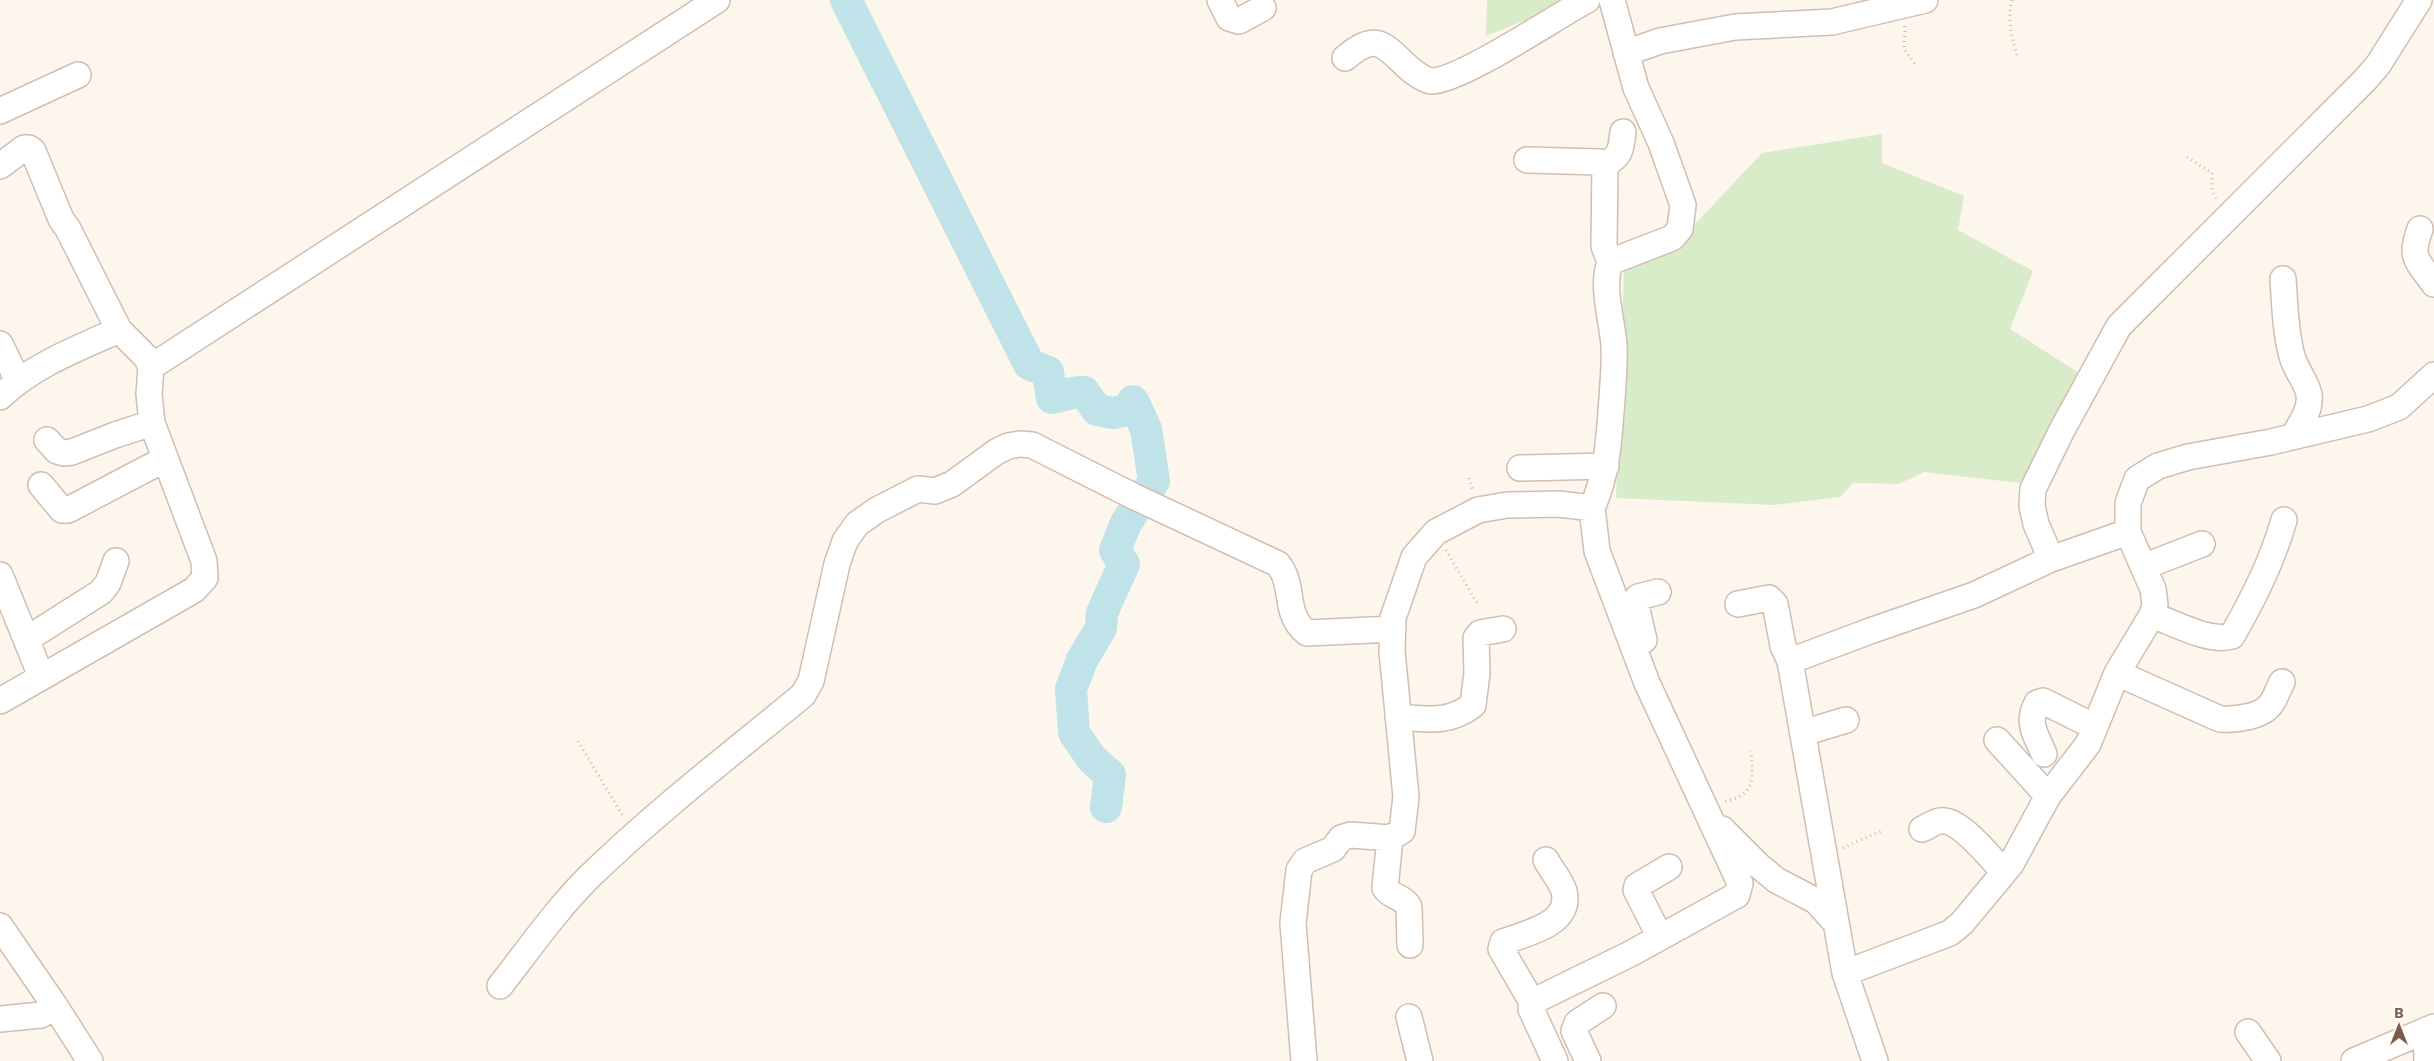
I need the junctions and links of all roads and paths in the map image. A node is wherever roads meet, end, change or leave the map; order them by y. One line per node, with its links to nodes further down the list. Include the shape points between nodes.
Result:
1 (717, 0): 27 (street)
2 (1220, 0): 8 (street, via 1229,18 1239,21)
3 (1587, 0): 11 (street, via 1463,71 1432,81 1420,77 1382,45 1361,45)
4 (1612, 0): 9 (street)
5 (2012, 0): 10 (path, via 2011,34)
6 (2419, 0): 20 (street, via 2365,80)
7 (1915, 3): 9 (street, via 1832,22 1735,27 1660,40); 12 (path, via 1904,49)
8 (1263, 8)
9 (1626, 53): 22 (street, via 1636,88 1661,143 1683,205 1683,217 1680,229 1672,238)
10 (2017, 55)
11 (1345, 58)
12 (1915, 64)
13 (78, 74): 14 (street)
14 (0, 111)
15 (1623, 132): 18 (street, via 1617,157)
16 (2187, 157): 20 (path, via 2212,174 2213,197)
17 (1527, 160): 18 (street, via 1600,162)
18 (1605, 165): 22 (street, via 1604,246)
19 (0, 166): 25 (street, via 24,148 33,151 61,219)
20 (2229, 214): 43 (street, via 2119,326 2062,430 2033,489 2036,524)
21 (2420, 229): 24 (street, via 2413,247 2416,258)
22 (1610, 262): 35 (street, via 1607,286 1615,359)
23 (2283, 278): 32 (street, via 2291,354 2309,394 2306,414)
24 (2434, 284)
25 (118, 330): 27 (street, via 146,357); 29 (street, via 50,361)
26 (0, 344): 29 (street)
27 (151, 367): 31 (street)
28 (2434, 375): 32 (street, via 2399,407 2368,419)
29 (18, 380): 30 (street)
30 (0, 397)
31 (152, 423): 33 (street, via 72,452 57,451); 34 (street)
32 (2294, 435): 41 (street, via 2158,466 2137,479 2128,504)
33 (46, 440)
34 (165, 459): 37 (street, via 68,510 62,510); 57 (street, via 199,544 205,578 194,590)
35 (1606, 466): 36 (street); 38 (street)
36 (1520, 468)
37 (41, 485)
38 (1592, 508): 40 (street, via 1559,504 1507,505 1478,510); 54 (street, via 1597,551)
39 (2284, 520): 50 (street, via 2262,581 2232,636 2211,637)
40 (1436, 532): 48 (path); 51 (street, via 1414,557 1393,618)
41 (2128, 532): 43 (street); 45 (street)
42 (2202, 544): 45 (street)
43 (2051, 559): 55 (street, via 1974,595)
44 (116, 560): 53 (street, via 108,583 101,592)
45 (2144, 567): 50 (street, via 2153,589 2155,606)
46 (0, 575): 53 (street)
47 (1658, 592): 54 (street, via 1638,597 1636,602 1645,636)
48 (1477, 603)
49 (1738, 604): 55 (street, via 1769,598 1775,604 1783,646)
50 (2152, 615): 56 (street)
51 (1393, 628): 60 (street); 72 (street, via 1308,633 1299,626 1291,609 1286,574 1278,564 1032,445 1008,446 952,484 935,491 918,489 877,510 858,524 845,541 837,564 811,681 804,695)
52 (1504, 629): 60 (street, via 1480,633 1476,638 1477,681 1473,705 1460,715 1436,719)
53 (27, 639): 57 (street)
54 (1636, 655): 69 (street, via 1646,684)
55 (1790, 661): 63 (street)
56 (2117, 672): 58 (street, via 2220,719 2236,720 2271,705); 62 (street)
57 (41, 676): 59 (street)
58 (2282, 682)
59 (0, 701)
60 (1398, 717): 73 (street, via 1405,815 1402,831)
61 (1846, 720): 63 (street)
62 (2094, 727): 67 (street, via 2043,701 2036,703 2030,721); 68 (street, via 2088,744)
63 (1803, 733): 74 (street)
64 (578, 740): 72 (path, via 604,781 615,806)
65 (1997, 740): 68 (street)
66 (1751, 752): 69 (path, via 1750,789)
67 (2044, 754)
68 (2048, 796): 77 (street)
69 (1710, 816): 78 (street, via 1758,865 1776,880 1816,901); 80 (street, via 1740,889 1737,895)
70 (1922, 830): 77 (street, via 1939,821 1950,822 1978,843)
71 (1881, 831): 74 (path)
72 (636, 834): 83 (street, via 560,909)
73 (1390, 838): 81 (street, via 1385,888 1409,906); 92 (street, via 1351,835 1341,838 1333,849 1305,861 1299,870 1293,923)
74 (1825, 856): 78 (street)
75 (1546, 860): 84 (street, via 1564,891 1563,910 1553,922 1504,942 1501,949)
76 (1669, 867): 80 (street, via 1637,886 1636,890)
77 (2004, 872): 82 (street, via 1950,933)
78 (1836, 923): 82 (street)
79 (0, 926): 85 (street)
80 (1660, 937): 84 (street)
81 (1410, 945)
82 (1845, 973): 96 (street)
83 (500, 986)
84 (1532, 1002): 94 (street, via 1531,1008)
85 (54, 1006): 88 (street, via 41,1015); 91 (street)
86 (1603, 1006): 95 (street, via 1577,1023 1574,1031)
87 (1409, 1017): 93 (street)
88 (0, 1019)
89 (2430, 1028): 98 (street); 99 (street)
90 (2248, 1032): 97 (street)
91 (90, 1061)
92 (1304, 1061)
93 (1420, 1061)
94 (1555, 1061)
95 (1588, 1061)
96 (1874, 1061)
97 (2268, 1061)
98 (2354, 1061)
99 (2427, 1061)

